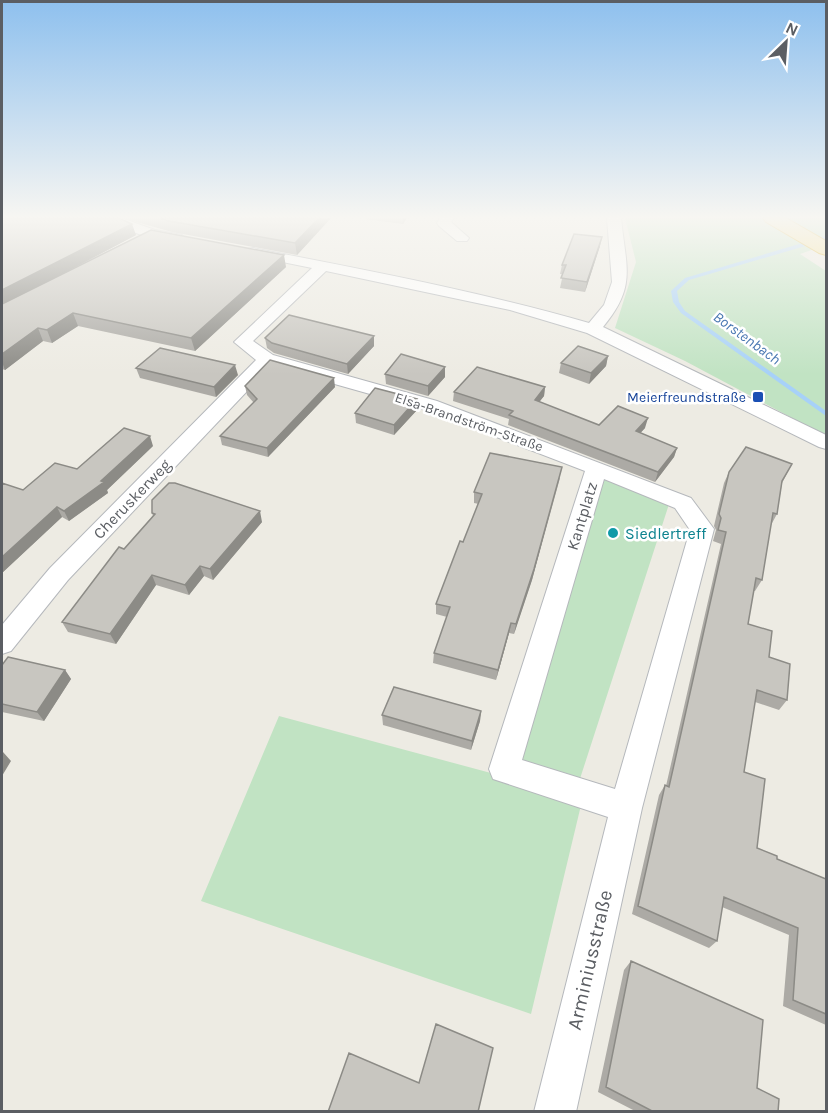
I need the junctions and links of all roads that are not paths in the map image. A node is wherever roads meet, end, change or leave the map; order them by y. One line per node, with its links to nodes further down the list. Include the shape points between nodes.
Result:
1 (319, 270): 5 (street, Elsa-Brandström-Straße, via 243,342)
2 (347, 270): 4 (street, via 514,306)
3 (619, 270): 4 (street, via 620,282 612,306)
4 (593, 329): 6 (street)
5 (267, 359): 7 (street, Elsa-Brandström-Straße, via 430,405); 8 (street, Cheruskerweg, via 59,574)
6 (826, 443)
7 (597, 468): 9 (street, Kantplatz, via 682,503 702,529); 9 (street, Kantplatz, via 504,769)
8 (2, 643)
9 (626, 808): 10 (street, Arminiusstraße)
10 (555, 1112)

